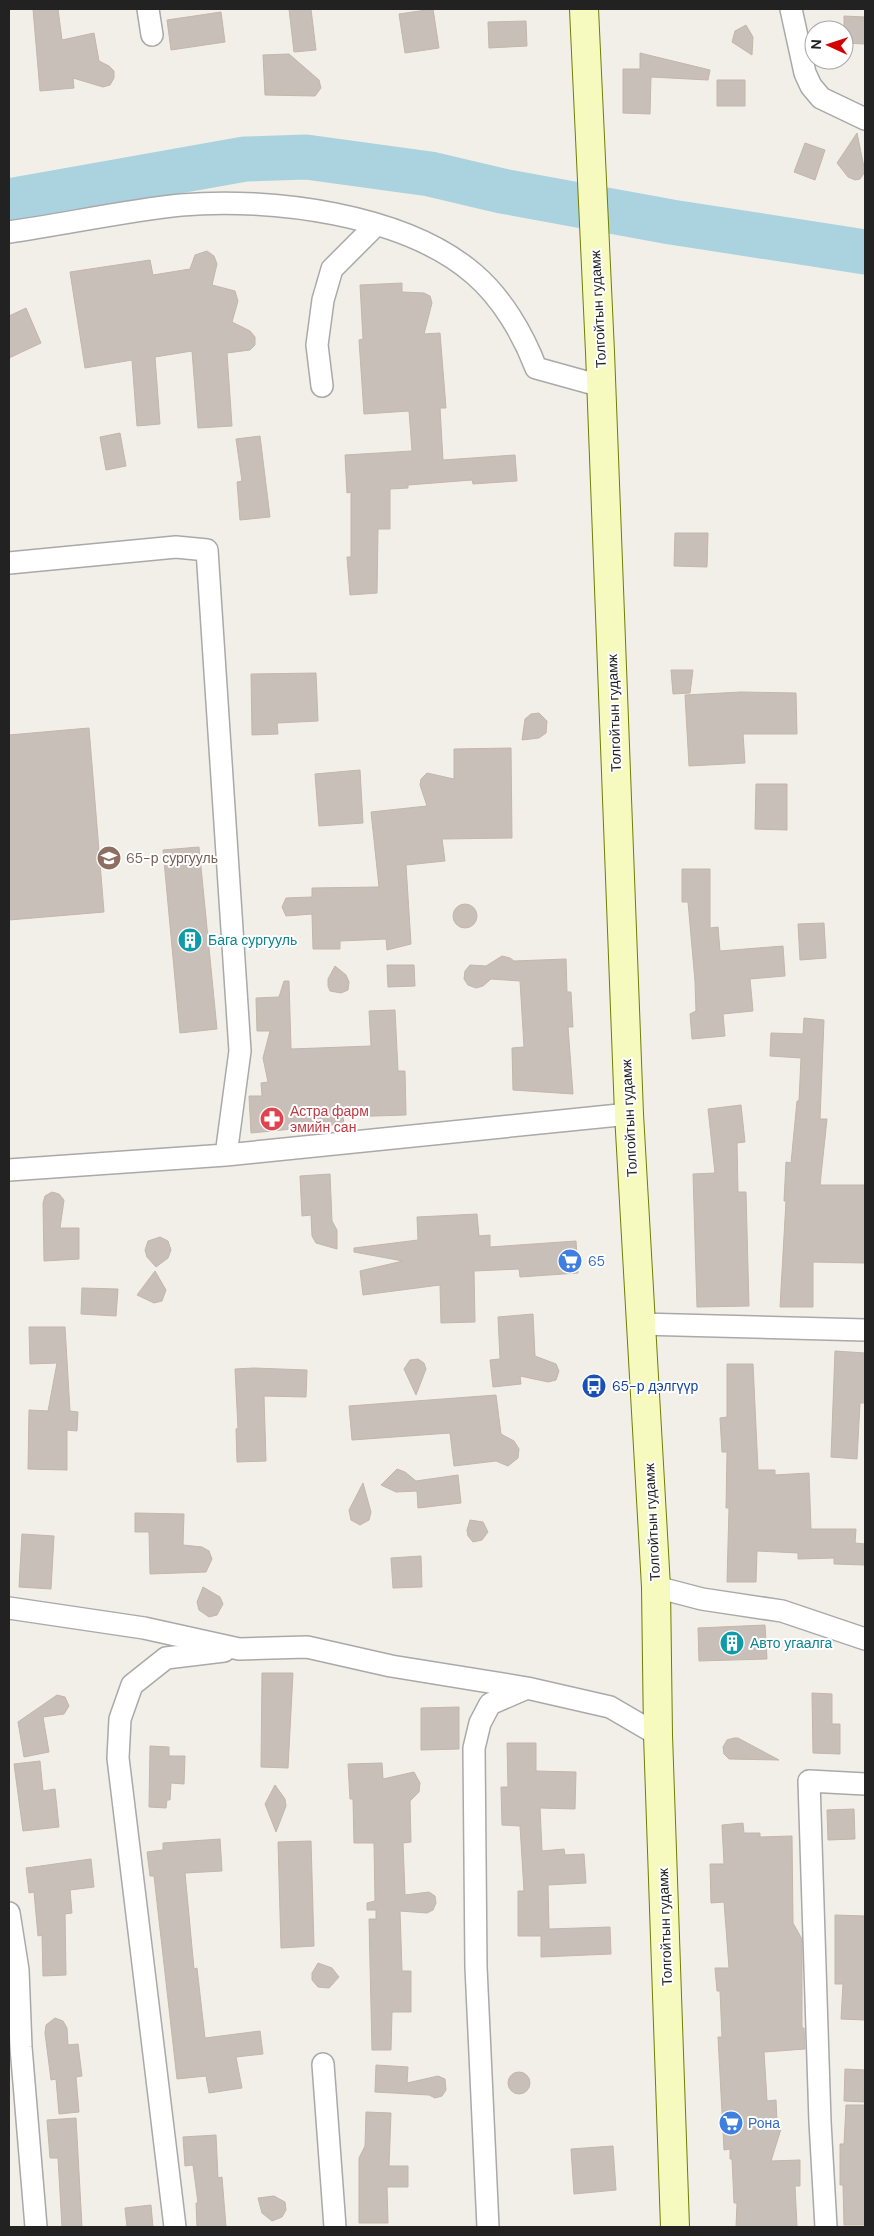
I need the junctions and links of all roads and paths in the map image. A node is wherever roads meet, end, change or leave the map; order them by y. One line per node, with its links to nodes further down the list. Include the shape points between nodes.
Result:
1 (148, 9): 4 (street)
2 (584, 9): 9 (main road, Толгойтын гудамж)
3 (791, 9): 5 (street, via 805,73 812,86 821,98)
4 (152, 35)
5 (865, 120)
6 (376, 225): 7 (street, via 294,208 219,204 149,209); 8 (street, via 332,269 323,300 317,345); 9 (street, via 426,242 475,274 514,322 536,368)
7 (9, 232)
8 (322, 386)
9 (601, 386): 11 (main road, Толгойтын гудамж)
10 (9, 563): 12 (street, via 176,547 207,550 240,1051)
11 (629, 1114): 12 (street); 14 (main road, Толгойтын гудамж)
12 (226, 1154): 13 (street)
13 (9, 1170)
14 (640, 1324): 15 (street); 16 (main road, Толгойтын гудамж)
15 (865, 1330)
16 (656, 1587): 18 (street, via 782,1611); 21 (main road, Толгойтын гудамж)
17 (9, 1608): 19 (street, via 144,1628)
18 (865, 1639)
19 (239, 1649): 20 (street, via 306,1647 392,1666); 26 (street, via 166,1658 132,1685 120,1720 118,1758)
20 (527, 1688): 21 (street, via 610,1707); 28 (street, via 490,1704 480,1723 474,1748 476,1967)
21 (658, 1735): 29 (main road, Толгойтын гудамж)
22 (865, 1784): 30 (street, via 809,1781)
23 (9, 1913): 25 (street, via 18,1970)
24 (323, 2064): 27 (street)
25 (36, 2227)
26 (175, 2227)
27 (335, 2227)
28 (488, 2227)
29 (675, 2227)
30 (826, 2227)

